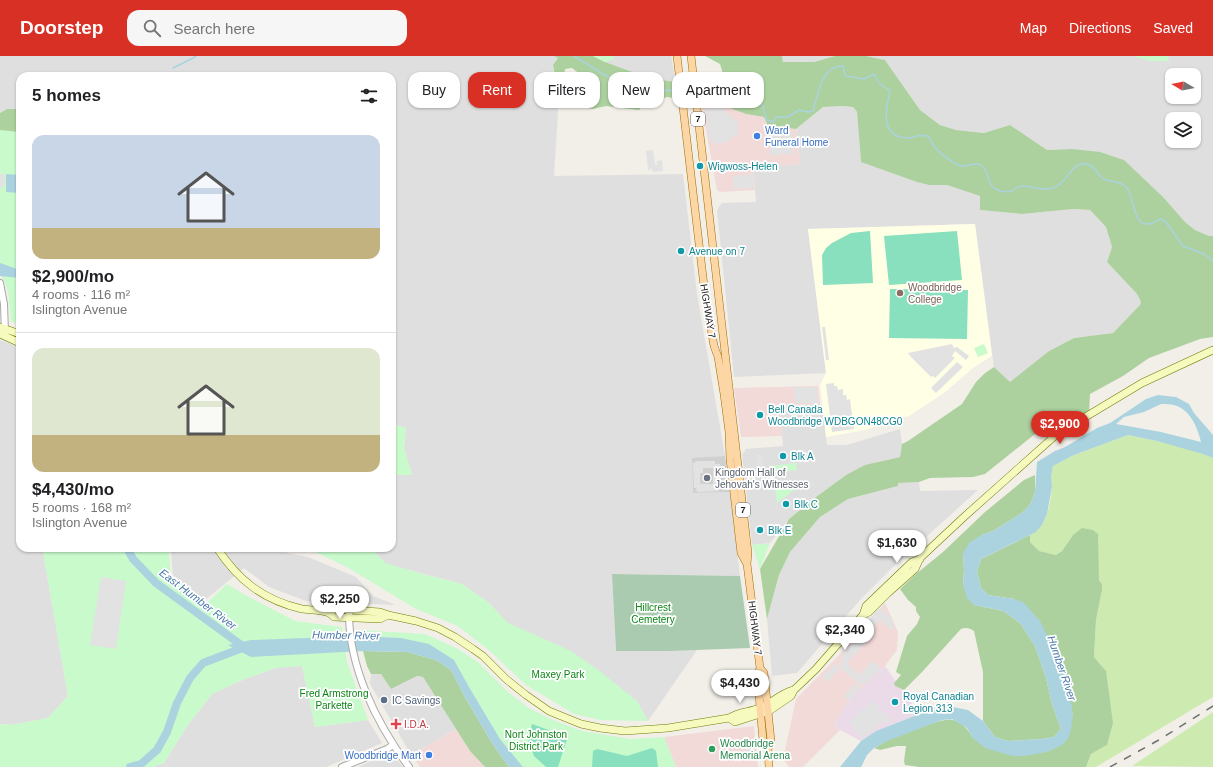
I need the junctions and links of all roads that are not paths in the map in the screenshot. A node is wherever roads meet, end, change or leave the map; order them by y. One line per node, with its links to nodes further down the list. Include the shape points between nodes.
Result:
1 (677, 56): 9 (main road, HIGHWAY 7 / 7, via 704,280 729,432 741,553)
2 (691, 56): 9 (main road, HIGHWAY 7 / 7, via 748,552)
3 (0, 283): 4 (street, via 4,304)
4 (3, 331): 5 (main road); 6 (main road)
5 (16, 333)
6 (16, 340)
7 (1213, 350): 15 (main road, via 1142,383 1057,434 866,606 863,615 791,696)
8 (220, 552): 11 (main road, via 240,577 267,597 295,607)
9 (747, 564): 14 (main road, HIGHWAY 7 / 7)
10 (349, 610): 11 (main road, via 334,609); 12 (main road); 13 (street)
11 (329, 613): 13 (main road, via 334,617)
12 (388, 615): 13 (main road, via 380,619); 16 (main road, via 438,628 455,637 483,656 506,679 549,711 581,724 637,731 668,728)
13 (349, 618): 17 (street, via 355,660 363,686)
14 (760, 668): 15 (main road, HIGHWAY 7 / 7, via 764,673); 16 (main road, HIGHWAY 7 / 7)
15 (768, 707): 16 (main road); 18 (main road, HIGHWAY 7 / 7, via 771,741)
16 (760, 711): 18 (main road, HIGHWAY 7 / 7, via 763,740)
17 (394, 745): 19 (street); 20 (street)
18 (768, 749): 21 (main road, HIGHWAY 7 / 7)
19 (342, 767)
20 (409, 767)
21 (769, 767)

